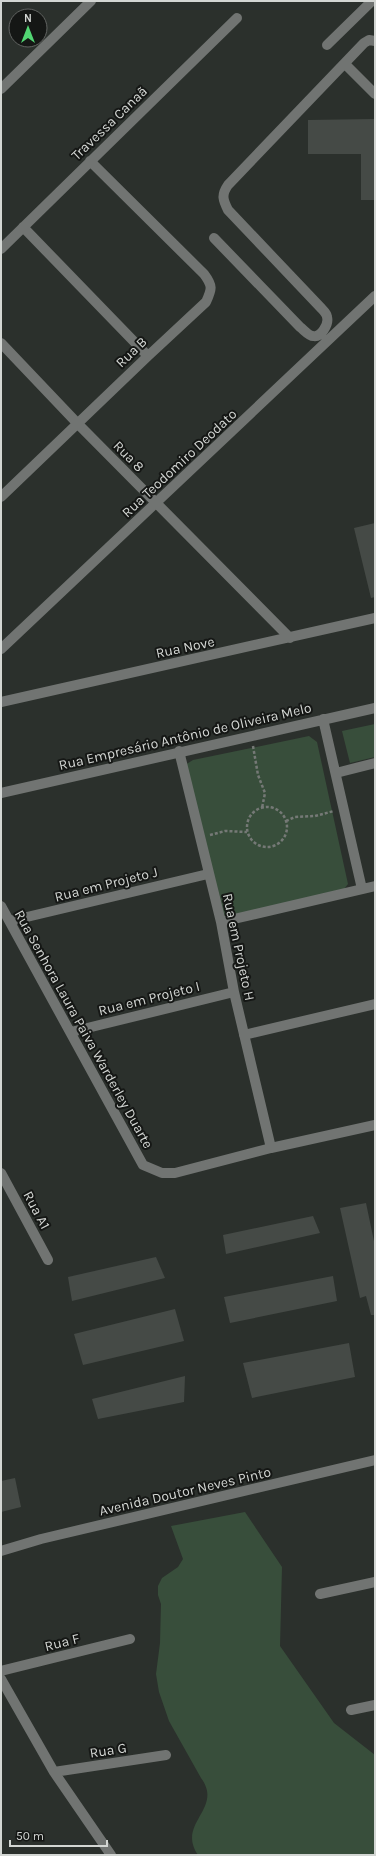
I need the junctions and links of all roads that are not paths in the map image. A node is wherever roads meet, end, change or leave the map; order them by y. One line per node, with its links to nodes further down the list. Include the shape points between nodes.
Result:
1 (91, 1): 7 (street)
2 (372, 1): 5 (street)
3 (237, 18): 9 (street, Travessa Canaã)
4 (375, 41): 6 (street, via 369,40)
5 (327, 45)
6 (345, 64): 8 (street); 11 (street, via 223,192 223,201 228,210 322,309 327,317 327,323 319,335 311,336 300,327)
7 (1, 89)
8 (375, 94)
9 (90, 161): 10 (street, Travessa Canaã); 15 (street, Rua B, via 204,274 210,283 211,290 206,302)
10 (24, 227): 12 (street, Travessa Canaã); 15 (street)
11 (214, 238)
12 (1, 249)
13 (375, 296): 18 (street, Rua Teodomiro Deodato)
14 (1, 344): 16 (street, Rua 8)
15 (148, 356): 16 (street, Rua B)
16 (78, 424): 17 (street, Rua B); 18 (street, Rua 8)
17 (1, 497)
18 (157, 503): 20 (street, Rua 8); 21 (street, Rua Teodomiro Deodato)
19 (375, 618): 20 (street, Rua Nove)
20 (290, 638): 22 (street, Rua Nove)
21 (1, 649)
22 (1, 702)
23 (375, 708): 24 (street, Rua Empresário Antônio de Oliveira Melo)
24 (323, 719): 25 (street, Rua Empresário Antônio de Oliveira Melo); 27 (street)
25 (179, 751): 28 (street, Rua Empresário Antônio de Oliveira Melo); 29 (street, Rua em Projeto H)
26 (375, 763): 27 (street)
27 (336, 773): 31 (street)
28 (1, 793)
29 (208, 874): 33 (street, Rua em Projeto J); 34 (street, Rua em Projeto H)
30 (375, 886): 31 (street)
31 (362, 889): 34 (street)
32 (1, 906): 33 (street, Rua Senhora Laura Paiva Warderley Duarte)
33 (10, 921): 37 (street, Rua Senhora Laura Paiva Warderley Duarte)
34 (220, 922): 35 (street, Rua em Projeto H)
35 (234, 992): 37 (street, Rua em Projeto I); 38 (street, Rua em Projeto H)
36 (375, 1004): 38 (street)
37 (70, 1032): 40 (street, Rua Senhora Laura Paiva Warderley Duarte, via 143,1165 162,1173 175,1173)
38 (244, 1035): 40 (street, Rua em Projeto H)
39 (375, 1125): 40 (street)
40 (271, 1148)
41 (1, 1173): 42 (street, Rua A1)
42 (48, 1260)
43 (375, 1460): 44 (street, Avenida Doutor Neves Pinto)
44 (1, 1551)
45 (375, 1582): 46 (street)
46 (320, 1594)
47 (130, 1639): 48 (street, Rua F)
48 (1, 1671)
49 (1, 1679): 53 (street)
50 (375, 1705): 51 (street)
51 (351, 1710)
52 (166, 1755): 53 (street, Rua G)
53 (54, 1772): 54 (street)
54 (111, 1855)

